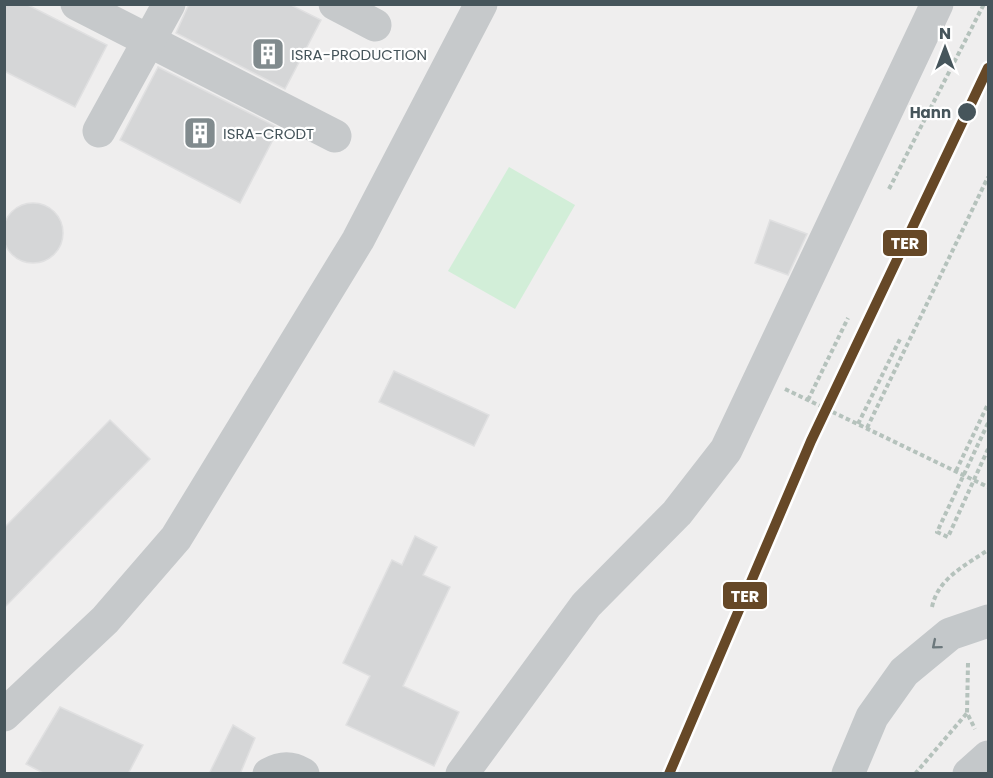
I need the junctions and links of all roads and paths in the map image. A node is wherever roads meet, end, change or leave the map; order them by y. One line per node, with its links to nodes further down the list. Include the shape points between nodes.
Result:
1 (77, 4): 7 (street)
2 (169, 4): 7 (street)
3 (335, 4): 6 (street)
4 (482, 4): 26 (street, via 357,240 176,538 105,620)
5 (937, 4): 30 (street, via 726,450 677,513 586,605)
6 (375, 25)
7 (150, 41): 8 (street); 9 (street)
8 (99, 131)
9 (335, 136)
10 (988, 177): 18 (path)
11 (848, 318): 14 (path)
12 (900, 339): 17 (path)
13 (785, 389): 14 (path, bridge)
14 (808, 400): 17 (path, bridge)
15 (988, 404): 20 (path)
16 (988, 423): 19 (path, via 937,532 948,537)
17 (858, 424): 18 (path, bridge)
18 (867, 428): 20 (path, bridge)
19 (988, 451)
20 (956, 471): 21 (path, bridge)
21 (988, 487)
22 (988, 550): 24 (path, via 947,578 934,596 931,614)
23 (988, 621): 24 (main road)
24 (950, 634): 25 (path, via 968,657); 31 (main road, one-way to 31, via 904,672 872,717)
25 (967, 713): 27 (path); 32 (path)
26 (4, 715)
27 (983, 745): 33 (main road)
28 (269, 774): 29 (street, via 293,768)
29 (303, 774)
30 (462, 774)
31 (848, 774)
32 (915, 774)
33 (969, 774)

